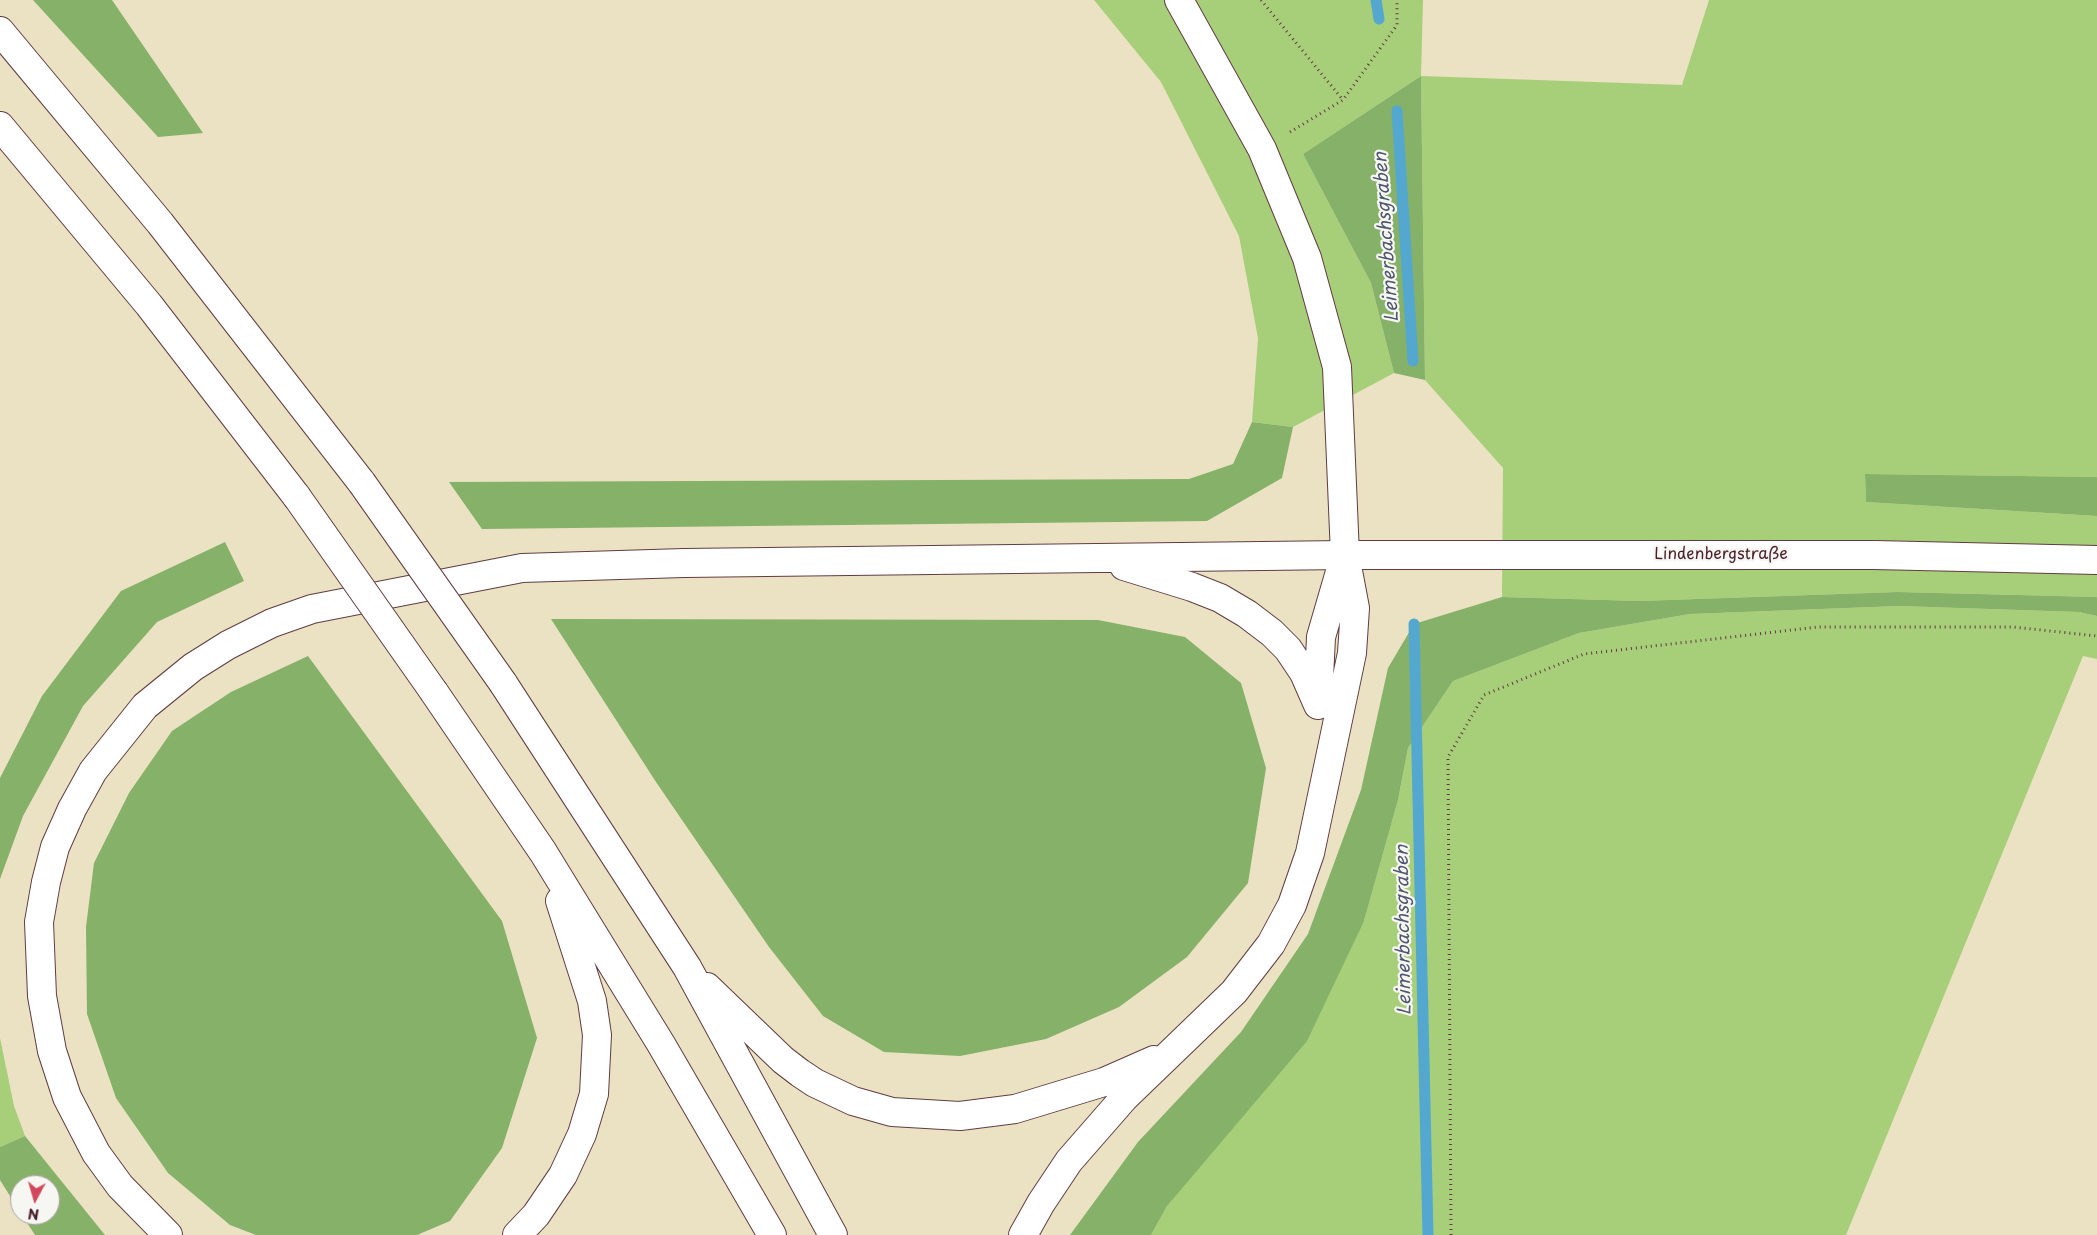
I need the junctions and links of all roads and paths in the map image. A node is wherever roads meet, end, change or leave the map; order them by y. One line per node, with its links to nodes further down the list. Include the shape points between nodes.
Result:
1 (1179, 0): 7 (main road)
2 (1261, 0): 5 (path)
3 (1397, 0): 5 (path, via 1397,25)
4 (0, 31): 15 (main road, bridge, via 160,223 362,483 503,683)
5 (1344, 100): 7 (path)
6 (0, 126): 14 (main road, bridge, via 150,305 297,497)
7 (1262, 149): 8 (main road, via 1307,258 1337,367)
8 (1345, 555): 9 (main road, Lindenbergstraße); 10 (main road, Lindenbergstraße, via 1874,555); 12 (main road, via 1321,637); 13 (main road, via 1355,608 1355,634)
9 (1102, 558): 12 (main road, via 1192,587 1220,598 1246,614 1288,649 1304,673); 17 (main road, Lindenbergstraße, via 522,568 312,608 247,635 193,667 134,719 81,791 62,828 50,864 39,930 42,996 52,1051 67,1097 89,1141 120,1186)
10 (2097, 560)
11 (2097, 636): 22 (path, via 2013,627 1818,627 1584,654 1484,695 1448,758)
12 (1318, 706): 13 (main road)
13 (1319, 808): 16 (main road, via 1299,887 1270,944 1221,1007)
14 (543, 852): 18 (main road, via 588,981 598,1055 590,1111 574,1154 551,1196); 19 (main road, via 661,1044)
15 (687, 967): 16 (main road, via 800,1073 847,1098 892,1112 960,1116 1015,1109 1104,1082); 20 (main road)
16 (1169, 1053): 21 (main road, via 1069,1161)
17 (168, 1235)
18 (517, 1235)
19 (772, 1235)
20 (833, 1235)
21 (1023, 1235)
22 (1451, 1235)

